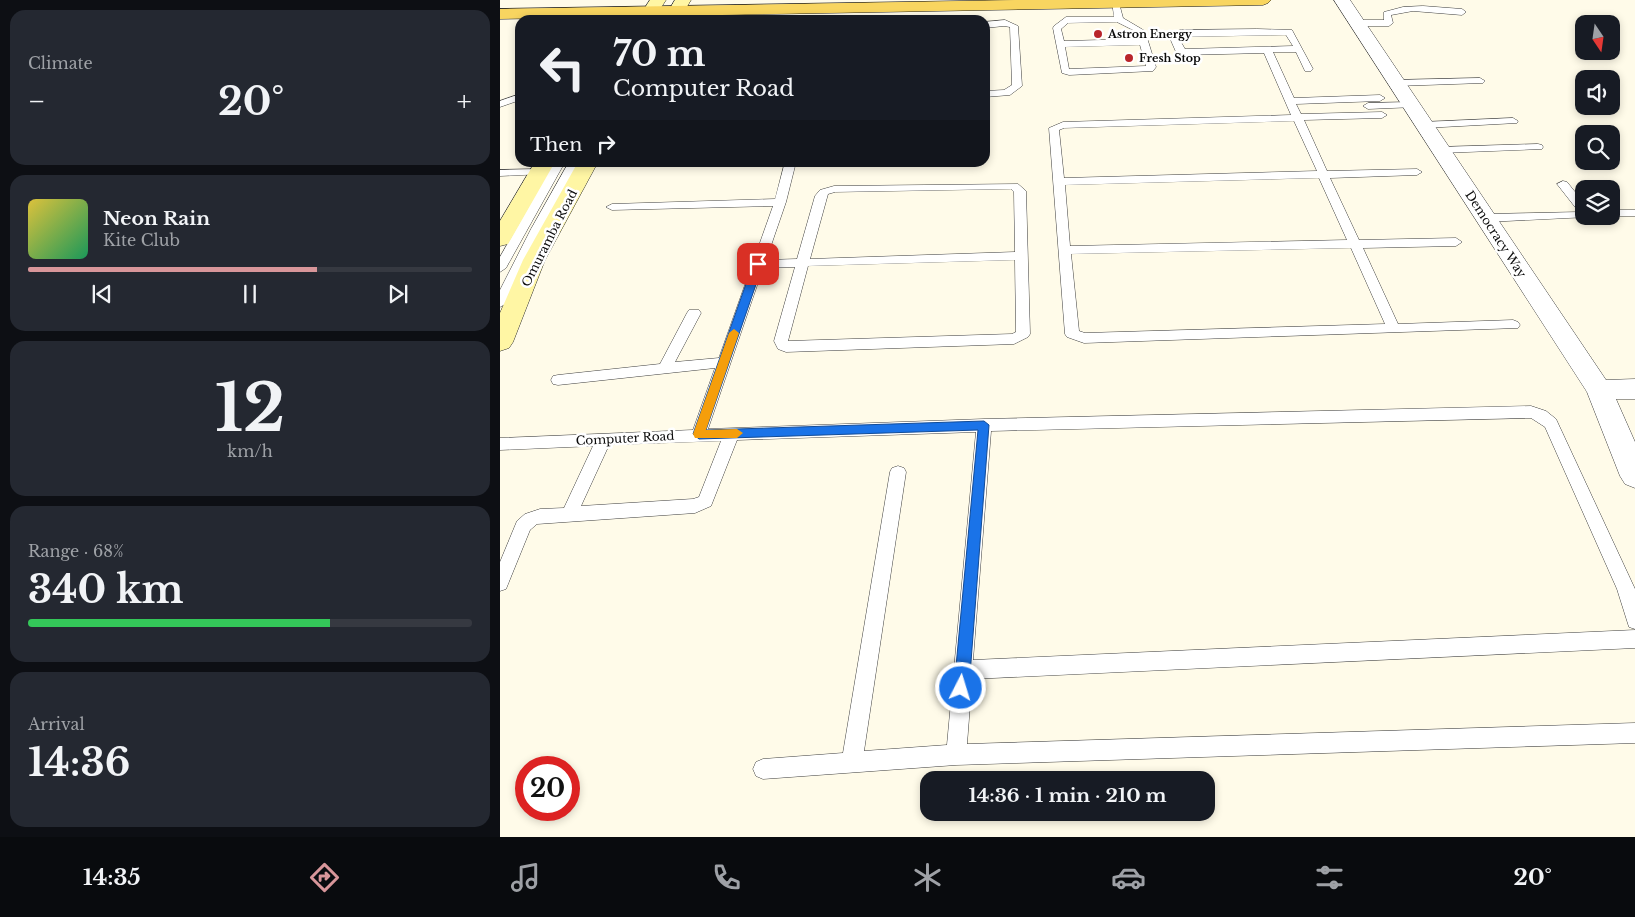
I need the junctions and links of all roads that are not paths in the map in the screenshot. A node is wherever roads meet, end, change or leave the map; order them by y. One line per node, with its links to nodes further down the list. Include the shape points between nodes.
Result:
1 (511, 0): 4 (main road)
2 (1263, 0): 5 (main road)
3 (1342, 0): 13 (street, Democracy Way)
4 (500, 2): 7 (main road)
5 (1115, 2): 6 (main road); 11 (lane)
6 (1063, 4): 8 (main road); 12 (lane)
7 (652, 8): 8 (main road); 10 (main road)
8 (679, 8)
9 (1462, 12): 13 (lane, via 1396,10 1387,14 1389,23)
10 (500, 14)
11 (1119, 19): 12 (lane); 15 (lane, via 1139,29)
12 (1066, 20): 16 (lane, via 1057,28)
13 (1357, 23): 22 (street, Democracy Way)
14 (990, 24): 21 (lane, via 1014,26 1017,86 1013,91)
15 (1145, 42): 16 (lane); 16 (lane, via 1151,67 1148,70 1069,72 1065,70)
16 (1060, 44)
17 (1299, 49): 18 (lane); 18 (lane, via 1286,31 1174,36 1179,50 1184,52); 19 (lane)
18 (1267, 50): 25 (lane)
19 (1308, 70)
20 (1480, 81): 22 (lane)
21 (990, 94)
22 (1404, 95): 25 (lane); 28 (street, Democracy Way)
23 (515, 99): 24 (lane)
24 (500, 104)
25 (1293, 109): 26 (lane); 38 (lane); 39 (lane, via 1057,126 1054,129)
26 (1382, 115)
27 (1513, 121): 28 (lane)
28 (1424, 125): 30 (street, Democracy Way)
29 (1538, 147): 30 (lane)
30 (1441, 150): 47 (street, Democracy Way)
31 (542, 167): 37 (lane); 48 (main road)
32 (557, 167): 55 (lane)
33 (573, 167): 56 (lane)
34 (585, 167): 60 (main road, Omuramba Road, via 534,260)
35 (790, 167): 42 (lane)
36 (1417, 172): 38 (lane)
37 (500, 173)
38 (1322, 174): 39 (lane); 50 (lane)
39 (1058, 182): 51 (lane)
40 (1563, 184): 41 (lane)
41 (1575, 199)
42 (780, 202): 43 (lane); 54 (lane)
43 (612, 207)
44 (1635, 213): 45 (lane)
45 (1620, 214)
46 (1575, 215): 47 (lane)
47 (1486, 218): 65 (street, Democracy Way)
48 (500, 239)
49 (1456, 242): 50 (lane)
50 (1355, 244): 51 (lane); 59 (lane)
51 (1064, 250): 59 (lane, via 1071,331 1076,337)
52 (1020, 256): 53 (lane); 53 (lane, via 1020,191 1017,187 834,189 821,196); 53 (lane, via 1023,334 1017,338 786,347 781,341)
53 (803, 263): 54 (lane)
54 (758, 264): 61 (lane)
55 (500, 268)
56 (500, 303)
57 (694, 313): 62 (lane)
58 (1513, 325): 59 (lane)
59 (1393, 328)
60 (500, 342)
61 (724, 362): 62 (lane); 68 (lane)
62 (665, 368): 63 (lane)
63 (558, 380)
64 (1635, 389): 65 (street)
65 (1599, 390): 72 (street, Democracy Way)
66 (984, 425): 67 (lane, Computer Road); 75 (lane, Computer Road, via 1531,412 1541,415 1551,423 1626,589); 77 (lane)
67 (732, 433): 68 (lane, Computer Road); 73 (lane, via 705,501 699,506)
68 (699, 434): 69 (lane, Computer Road)
69 (604, 439): 70 (lane, Computer Road); 73 (lane)
70 (500, 444)
71 (898, 472): 80 (lane)
72 (1635, 476)
73 (569, 515): 74 (lane, via 540,516 526,523)
74 (500, 583)
75 (1635, 621)
76 (1635, 639): 77 (lane)
77 (963, 670): 79 (lane)
78 (1635, 733): 79 (lane)
79 (956, 755): 80 (lane)
80 (852, 762): 81 (lane)
81 (764, 769)

